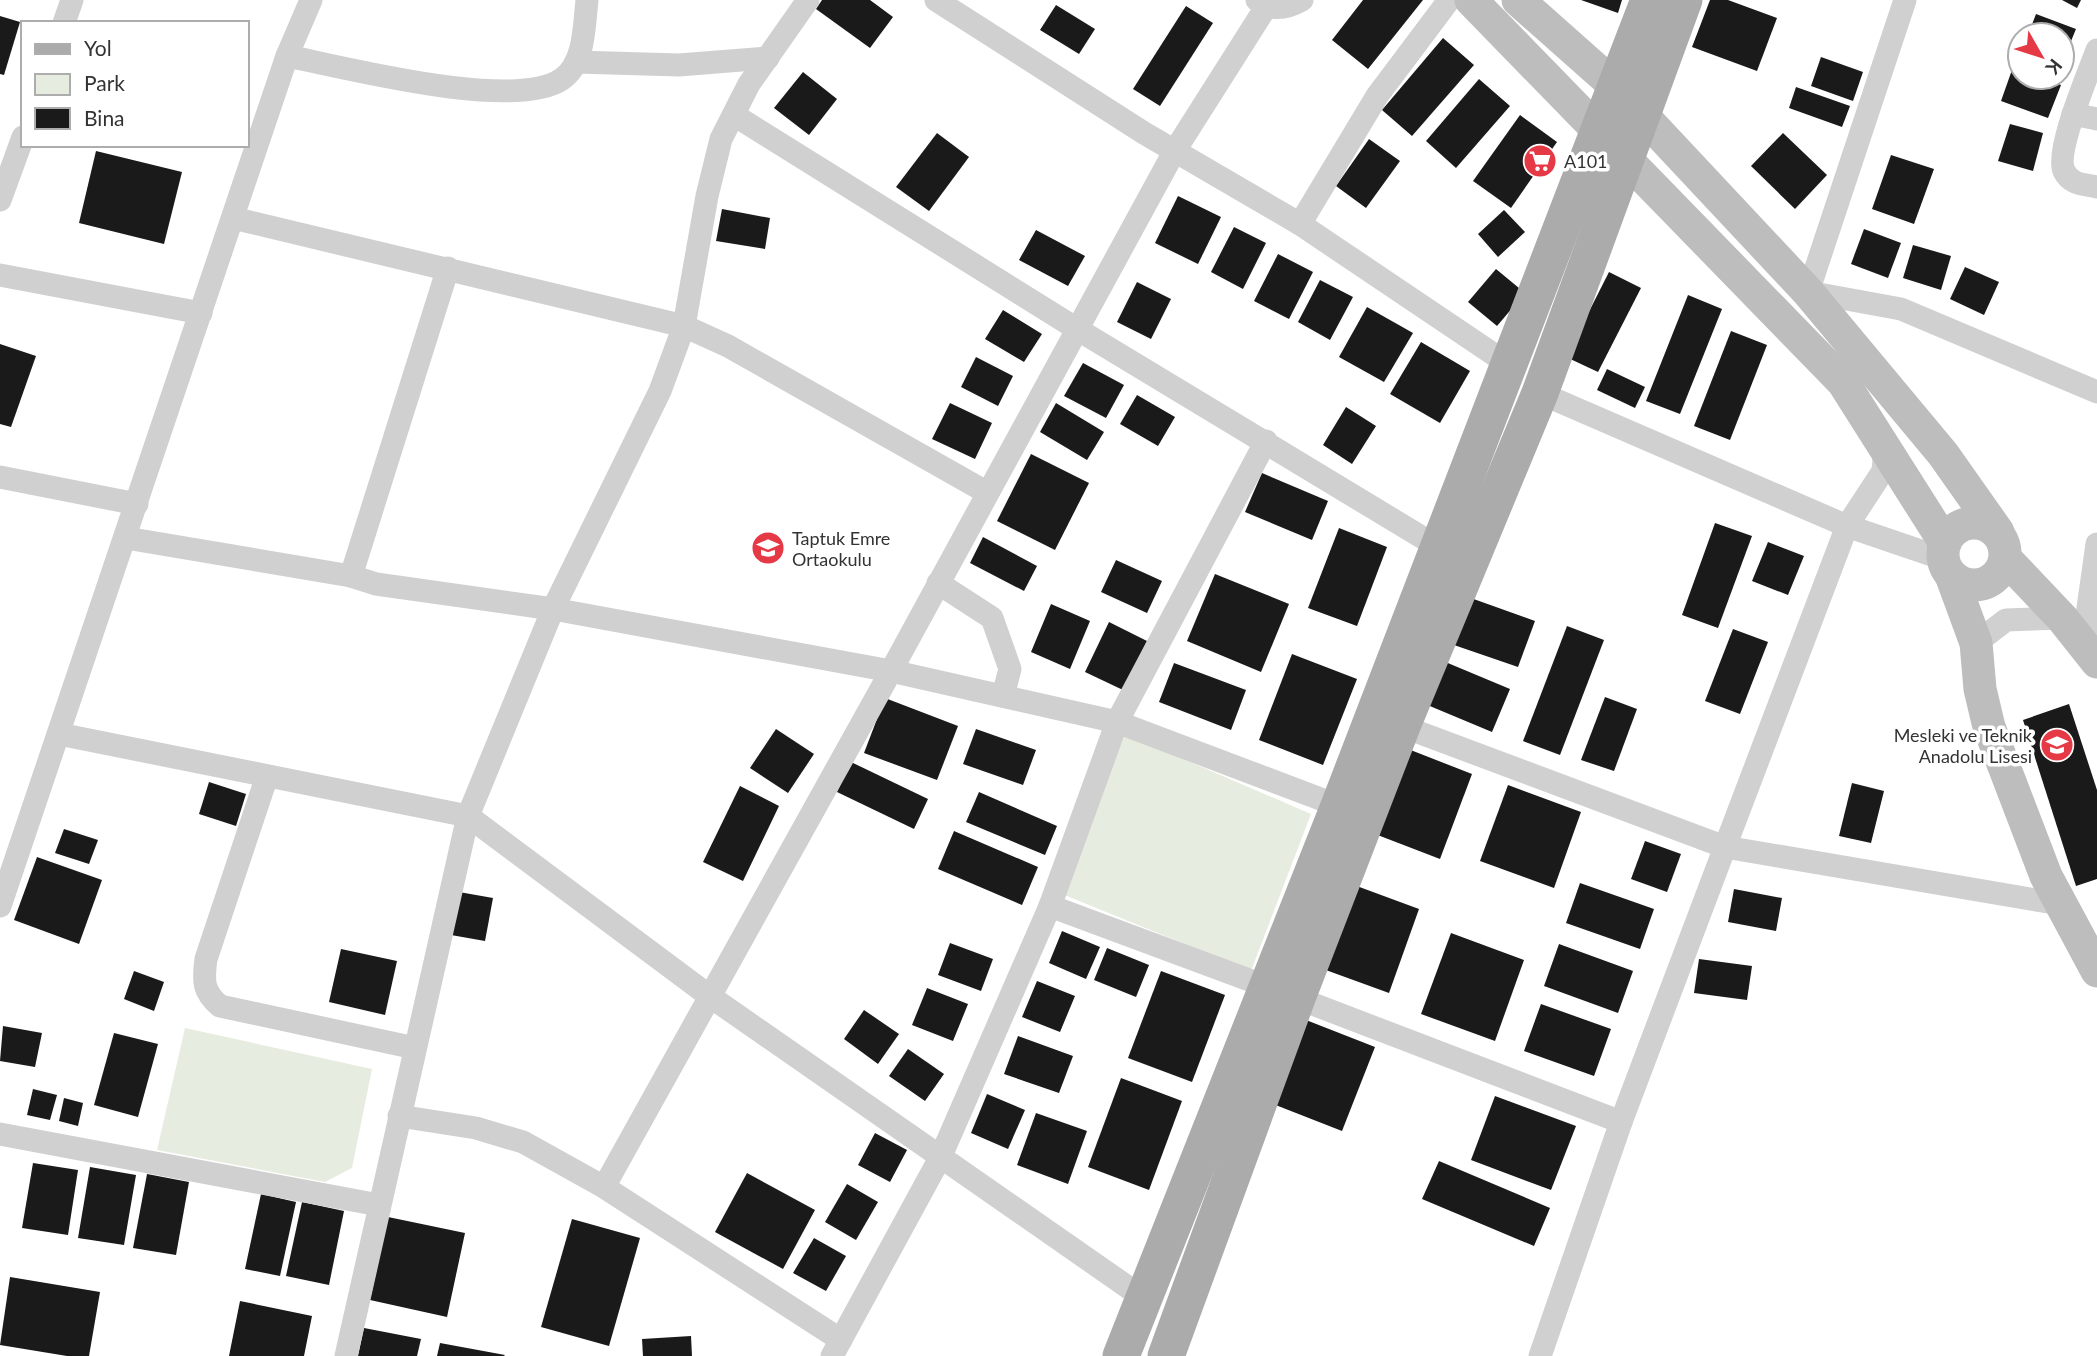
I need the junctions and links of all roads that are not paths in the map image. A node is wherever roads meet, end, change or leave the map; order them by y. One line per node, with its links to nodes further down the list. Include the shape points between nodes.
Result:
1 (72, 0): 14 (street)
2 (312, 0): 16 (street)
3 (587, 0): 18 (street)
4 (808, 0): 17 (street)
5 (936, 0): 26 (street)
6 (1301, 0): 13 (street, via 1290,7)
7 (1449, 0): 31 (street, via 1377,96)
8 (1471, 0): 24 (street)
9 (1518, 0): 19 (street)
10 (1649, 0): 19 (main road)
11 (1684, 0): 20 (main road)
12 (1905, 0): 34 (street)
13 (1261, 4): 26 (street)
14 (65, 21)
15 (2097, 50): 21 (street)
16 (287, 56): 18 (street, via 448,89 526,90 550,85 563,79); 30 (street)
17 (768, 58): 18 (street, via 679,65); 22 (street)
18 (576, 62)
19 (1615, 86): 20 (street); 24 (main road)
20 (1643, 114): 27 (main road); 34 (street)
21 (2073, 114): 23 (street); 28 (street, via 2062,163 2065,174 2078,184)
22 (734, 115): 36 (street, via 722,139 707,197); 37 (street)
23 (2097, 119)
24 (1596, 132): 27 (street); 38 (main road)
25 (21, 142): 29 (street)
26 (1174, 152): 31 (street); 37 (street)
27 (1625, 160): 40 (main road); 42 (street, via 1843,382)
28 (2097, 187)
29 (0, 200)
30 (233, 218): 32 (street); 35 (street)
31 (1300, 223): 38 (street)
32 (448, 268): 36 (street); 52 (street)
33 (0, 275): 35 (street)
34 (1808, 292): 39 (street, via 1901,309); 50 (street, via 1943,454)
35 (201, 313): 45 (street)
36 (684, 326): 44 (street); 54 (street, via 660,391)
37 (1077, 329): 41 (street); 44 (street)
38 (1508, 364): 49 (main road)
39 (2097, 392)
40 (1540, 393): 46 (street); 60 (main road)
41 (1266, 441): 49 (street); 61 (street)
42 (1885, 447): 46 (street, via 1877,484); 51 (street)
43 (0, 477): 45 (street)
44 (986, 492): 53 (street)
45 (137, 504): 47 (street)
46 (1847, 526): 51 (street); 66 (street)
47 (126, 538): 52 (street); 62 (street)
48 (2097, 544): 55 (street)
49 (1438, 547): 60 (main road)
50 (2000, 555): 51 (street, via 1975,585 1963,583); 51 (street, via 1979,522 1965,523 1950,533); 55 (street); 56 (street)
51 (1947, 559): 56 (street)
52 (351, 576): 54 (street, via 376,584)
53 (938, 583): 58 (street); 59 (street, via 992,618 1010,669)
54 (553, 609): 58 (street); 65 (street)
55 (2081, 622): 56 (street, via 2006,620); 57 (street)
56 (1976, 643): 68 (street, via 1989,727)
57 (2097, 662)
58 (891, 671): 59 (street); 73 (street)
59 (1003, 696): 61 (street)
60 (1388, 721): 64 (main road); 66 (street); 72 (main road)
61 (1117, 722): 64 (street); 70 (street)
62 (59, 734): 63 (street); 67 (street)
63 (267, 776): 65 (street); 74 (street, via 206,959 203,983 210,998 220,1006)
64 (1339, 806): 72 (main road)
65 (468, 816): 73 (street); 74 (street)
66 (1725, 847): 68 (street); 76 (street)
67 (9, 848): 69 (street)
68 (2060, 904): 71 (street)
69 (0, 906)
70 (1050, 906): 72 (street); 78 (street)
71 (2097, 971)
72 (1283, 992): 76 (street); 81 (main road); 85 (main road)
73 (708, 995): 78 (street); 79 (street)
74 (415, 1048): 75 (street)
75 (399, 1116): 79 (street, via 476,1128 523,1142); 80 (street)
76 (1621, 1122): 86 (street)
77 (0, 1134): 80 (street)
78 (941, 1156): 81 (street); 82 (street)
79 (604, 1186): 82 (street)
80 (379, 1205): 83 (street)
81 (1142, 1297): 84 (main road)
82 (836, 1348)
83 (346, 1356)
84 (1121, 1356)
85 (1167, 1356)
86 (1540, 1356)

